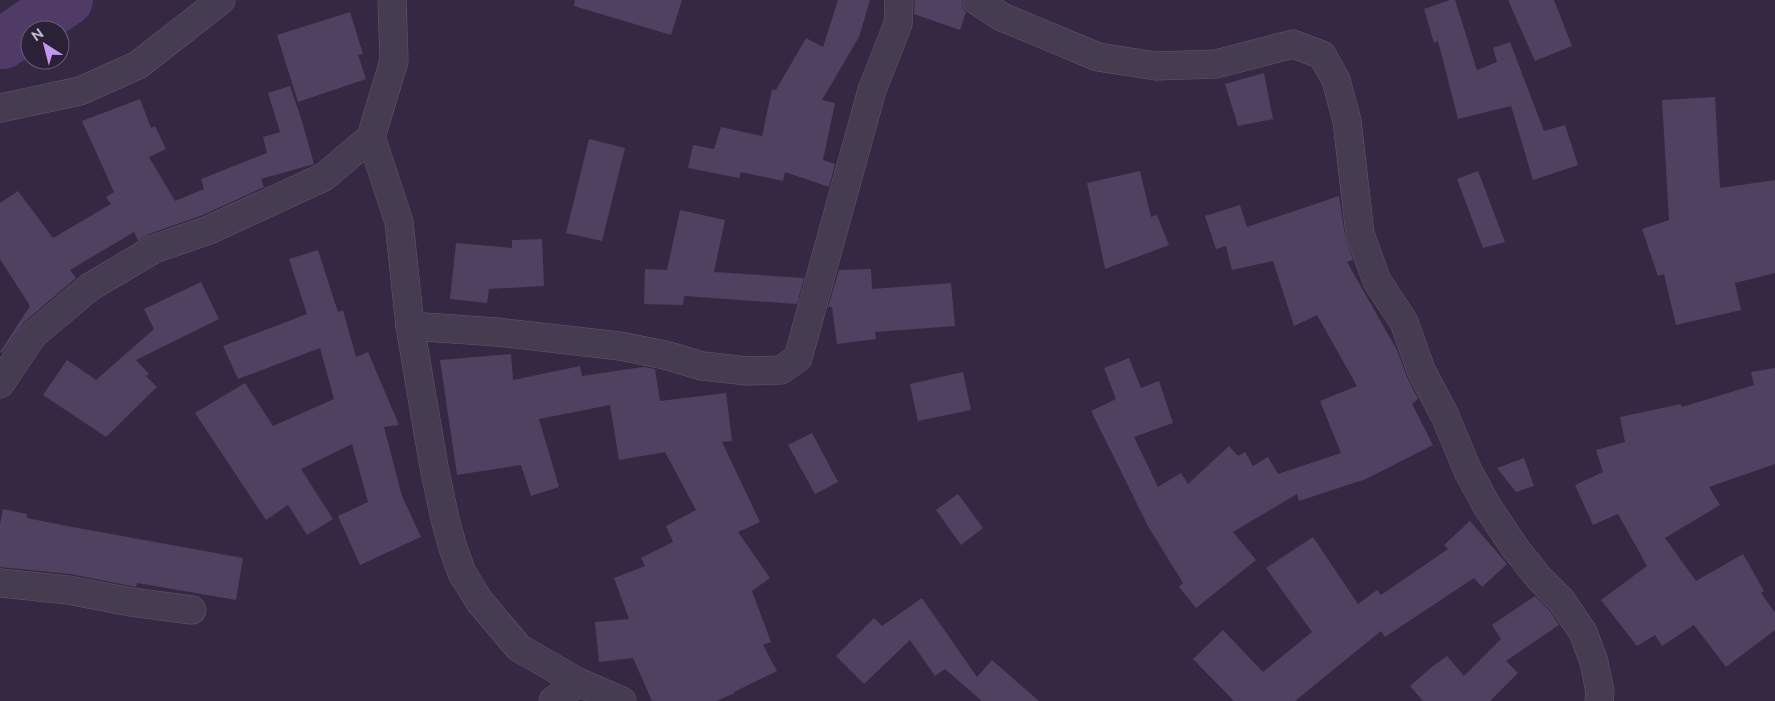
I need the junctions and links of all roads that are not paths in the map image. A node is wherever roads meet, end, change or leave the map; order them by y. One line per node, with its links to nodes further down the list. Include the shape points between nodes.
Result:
1 (221, 0): 5 (street, via 138,66 80,91)
2 (392, 0): 6 (street, via 394,61)
3 (899, 0): 7 (street, via 898,24 872,90 798,358 781,370 748,372 702,366 620,346)
4 (976, 0): 14 (street, via 1002,17 1098,56 1156,66 1216,64 1294,44 1322,56 1336,80 1347,121 1360,234 1377,281 1404,322 1422,370 1487,506 1515,548 1561,600 1583,632 1594,662)
5 (0, 108)
6 (371, 137): 7 (street, via 399,222); 8 (street, via 324,177 209,230 154,249 90,287 33,335)
7 (410, 326): 11 (street, via 445,519 462,573 498,626 519,648)
8 (0, 384)
9 (0, 583): 10 (street, via 68,590)
10 (192, 610)
11 (578, 682): 12 (street); 13 (street)
12 (553, 701)
13 (622, 701)
14 (1599, 701)

